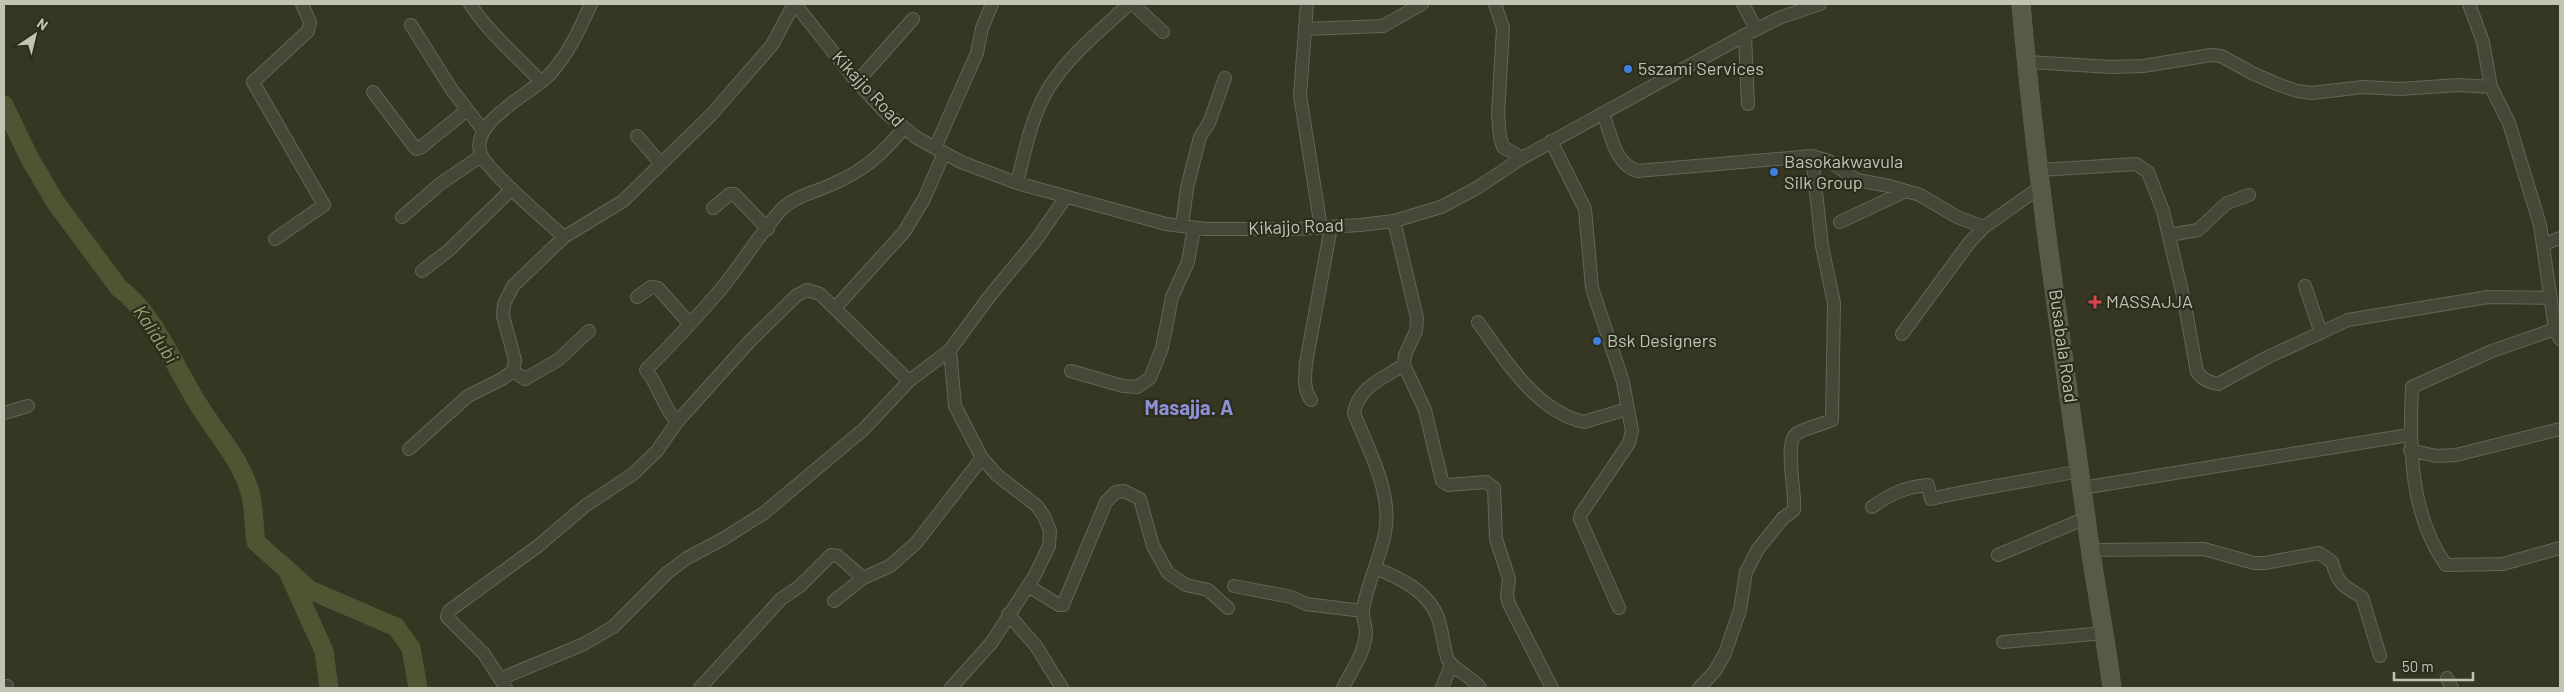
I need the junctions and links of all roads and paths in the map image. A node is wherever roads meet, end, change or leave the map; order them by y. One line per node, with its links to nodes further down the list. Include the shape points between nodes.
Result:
1 (302, 4): 54 (street, via 310,22 308,31 253,82 324,205)
2 (470, 4): 21 (street, via 484,26)
3 (591, 4): 21 (street, via 577,36)
4 (794, 4): 22 (street, Kikajjo Road); 36 (street, via 772,45 711,115)
5 (992, 4): 32 (street, via 977,54)
6 (1131, 4): 17 (street); 38 (street, via 1062,69 1048,90 1028,135)
7 (1307, 4): 16 (street)
8 (1422, 4): 16 (street, via 1384,26)
9 (1495, 4): 35 (street, via 1503,28 1498,114 1500,137 1503,147)
10 (1743, 4): 18 (street)
11 (1820, 4): 18 (street, Kikajjo Road)
12 (2021, 4): 19 (street, Busabala Road)
13 (2469, 4): 23 (street, via 2483,42)
14 (913, 19): 22 (street)
15 (411, 25): 26 (street)
16 (1305, 29): 48 (street, via 1300,95)
17 (1163, 32)
18 (1750, 32): 25 (street); 27 (street, Kikajjo Road)
19 (2026, 62): 23 (street, via 2143,66 2211,55 2221,56 2277,84 2312,93 2363,87); 37 (street, Busabala Road)
20 (1225, 78): 47 (street, via 1209,123 1200,137 1188,188)
21 (541, 82): 29 (street, via 496,115)
22 (857, 82): 28 (street, Kikajjo Road)
23 (2491, 87): 55 (street, via 2502,106 2522,161)
24 (373, 92): 26 (street, via 416,149)
25 (1748, 104)
26 (467, 110): 29 (street)
27 (1603, 113): 31 (street, Kikajjo Road); 34 (street, via 1620,160 1637,171)
28 (902, 129): 32 (street, Kikajjo Road); 50 (street, via 879,157 835,184 795,199)
29 (483, 130): 33 (street, via 478,143)
30 (636, 136): 36 (street)
31 (1551, 141): 35 (street, Kikajjo Road); 74 (street, via 1585,209 1592,288 1623,382)
32 (940, 151): 38 (street, Kikajjo Road); 60 (street, via 924,199 904,232)
33 (481, 156): 39 (street); 44 (street, via 440,184)
34 (1812, 156): 40 (street, via 1829,161 1857,180); 109 (street, via 1822,246 1834,303 1832,420 1796,434 1790,444 1794,510 1758,549 1746,572 1740,610 1725,653 1715,671)
35 (1522, 158): 45 (street, Kikajjo Road, via 1441,207)
36 (661, 164): 52 (street, via 623,201)
37 (2041, 178): 49 (street); 51 (street, via 2136,164 2148,172); 82 (street, Busabala Road)
38 (1017, 183): 42 (street, Kikajjo Road)
39 (512, 189): 52 (street); 56 (street, via 448,251)
40 (1906, 191): 46 (street); 49 (street, via 1956,217)
41 (2249, 195): 51 (street, via 2227,203 2198,230)
42 (1066, 197): 47 (street, Kikajjo Road); 67 (street)
43 (713, 208): 50 (street, via 734,194)
44 (402, 217)
45 (1394, 221): 48 (street, Kikajjo Road); 68 (street, via 1416,318 1416,330)
46 (1840, 222)
47 (1188, 227): 48 (street, Kikajjo Road); 70 (street, via 1188,262 1172,297 1162,348 1150,378 1137,387 1123,386)
48 (1326, 227): 72 (street, via 1304,381)
49 (1984, 227): 65 (street)
50 (768, 229): 62 (street, via 721,289)
51 (2168, 235): 64 (street, via 2197,372 2203,379 2218,384)
52 (564, 237): 69 (street, via 513,286 504,304 505,330 515,360)
53 (2560, 238): 55 (street)
54 (275, 239)
55 (2544, 244): 59 (street)
56 (422, 271)
57 (2305, 286): 64 (street)
58 (637, 297): 62 (street, via 651,287 658,288)
59 (2551, 298): 64 (street, via 2488,297 2348,320); 66 (street)
60 (835, 308): 71 (street); 76 (street, via 813,291 807,290 797,296 750,341)
61 (1478, 322): 74 (street, via 1521,381 1556,410 1584,422)
62 (689, 323): 76 (street, via 646,370)
63 (590, 331): 69 (street, via 558,360 526,379)
64 (2320, 333)
65 (1902, 334)
66 (2558, 334): 78 (street, via 2492,351 2412,387)
67 (950, 350): 71 (street); 81 (street, via 955,406)
68 (1404, 365): 88 (street, via 1362,393 1355,404 1354,413 1385,500 1385,532); 108 (street, via 1425,410 1445,484 1479,481 1494,488 1496,539 1509,579 1506,596)
69 (513, 371): 79 (street, via 468,396)
70 (1072, 371)
71 (909, 381): 101 (street, via 864,429 764,513 687,558 613,627)
72 (1311, 400)
73 (28, 406): 75 (street)
74 (1627, 409): 94 (street, via 1631,439 1580,519)
75 (4, 413)
76 (676, 422): 101 (street, via 657,451 634,474 585,506 538,546 449,611 447,618 484,654)
77 (2560, 430): 80 (street, via 2456,455 2436,456)
78 (2410, 435): 80 (street); 82 (street)
79 (408, 449)
80 (2410, 450): 85 (street, via 2426,528 2434,549 2446,566 2503,564)
81 (982, 458): 89 (street, via 916,543 890,566); 90 (street, via 997,475 1037,506 1050,531 1049,546)
82 (2081, 480): 83 (street, via 1968,490 1931,499 1928,485 1911,487 1890,494); 84 (street, Busabala Road)
83 (1872, 507)
84 (2086, 518): 86 (street, Busabala Road); 87 (street)
85 (2560, 548)
86 (2090, 550): 97 (street, Busabala Road); 99 (street, via 2204,549 2254,563 2319,553 2332,562 2342,586 2362,597)
87 (1998, 555)
88 (1375, 568): 95 (street); 100 (street, via 1412,586 1431,605 1438,618)
89 (863, 578): 92 (street); 102 (street, via 838,556 831,555 800,586 781,599)
90 (1028, 586): 93 (street, via 1059,605 1063,604 1106,502 1116,492 1124,491 1140,499 1153,546 1168,573 1176,581 1208,590); 96 (street)
91 (1234, 586): 95 (street, via 1291,597 1306,604)
92 (834, 601)
93 (1228, 608)
94 (1619, 608)
95 (1363, 611): 105 (street, via 1364,648)
96 (1008, 614): 103 (street, via 992,642); 104 (street, via 1036,646)
97 (2105, 633): 98 (street); 110 (street, Busabala Road)
98 (2004, 642)
99 (2380, 656)
100 (1451, 665): 106 (street); 107 (street, via 1470,676)
101 (503, 683)
102 (700, 688)
103 (951, 688)
104 (1062, 688)
105 (1342, 688)
106 (1442, 688)
107 (1480, 688)
108 (1552, 688)
109 (1699, 688)
110 (2112, 688)

